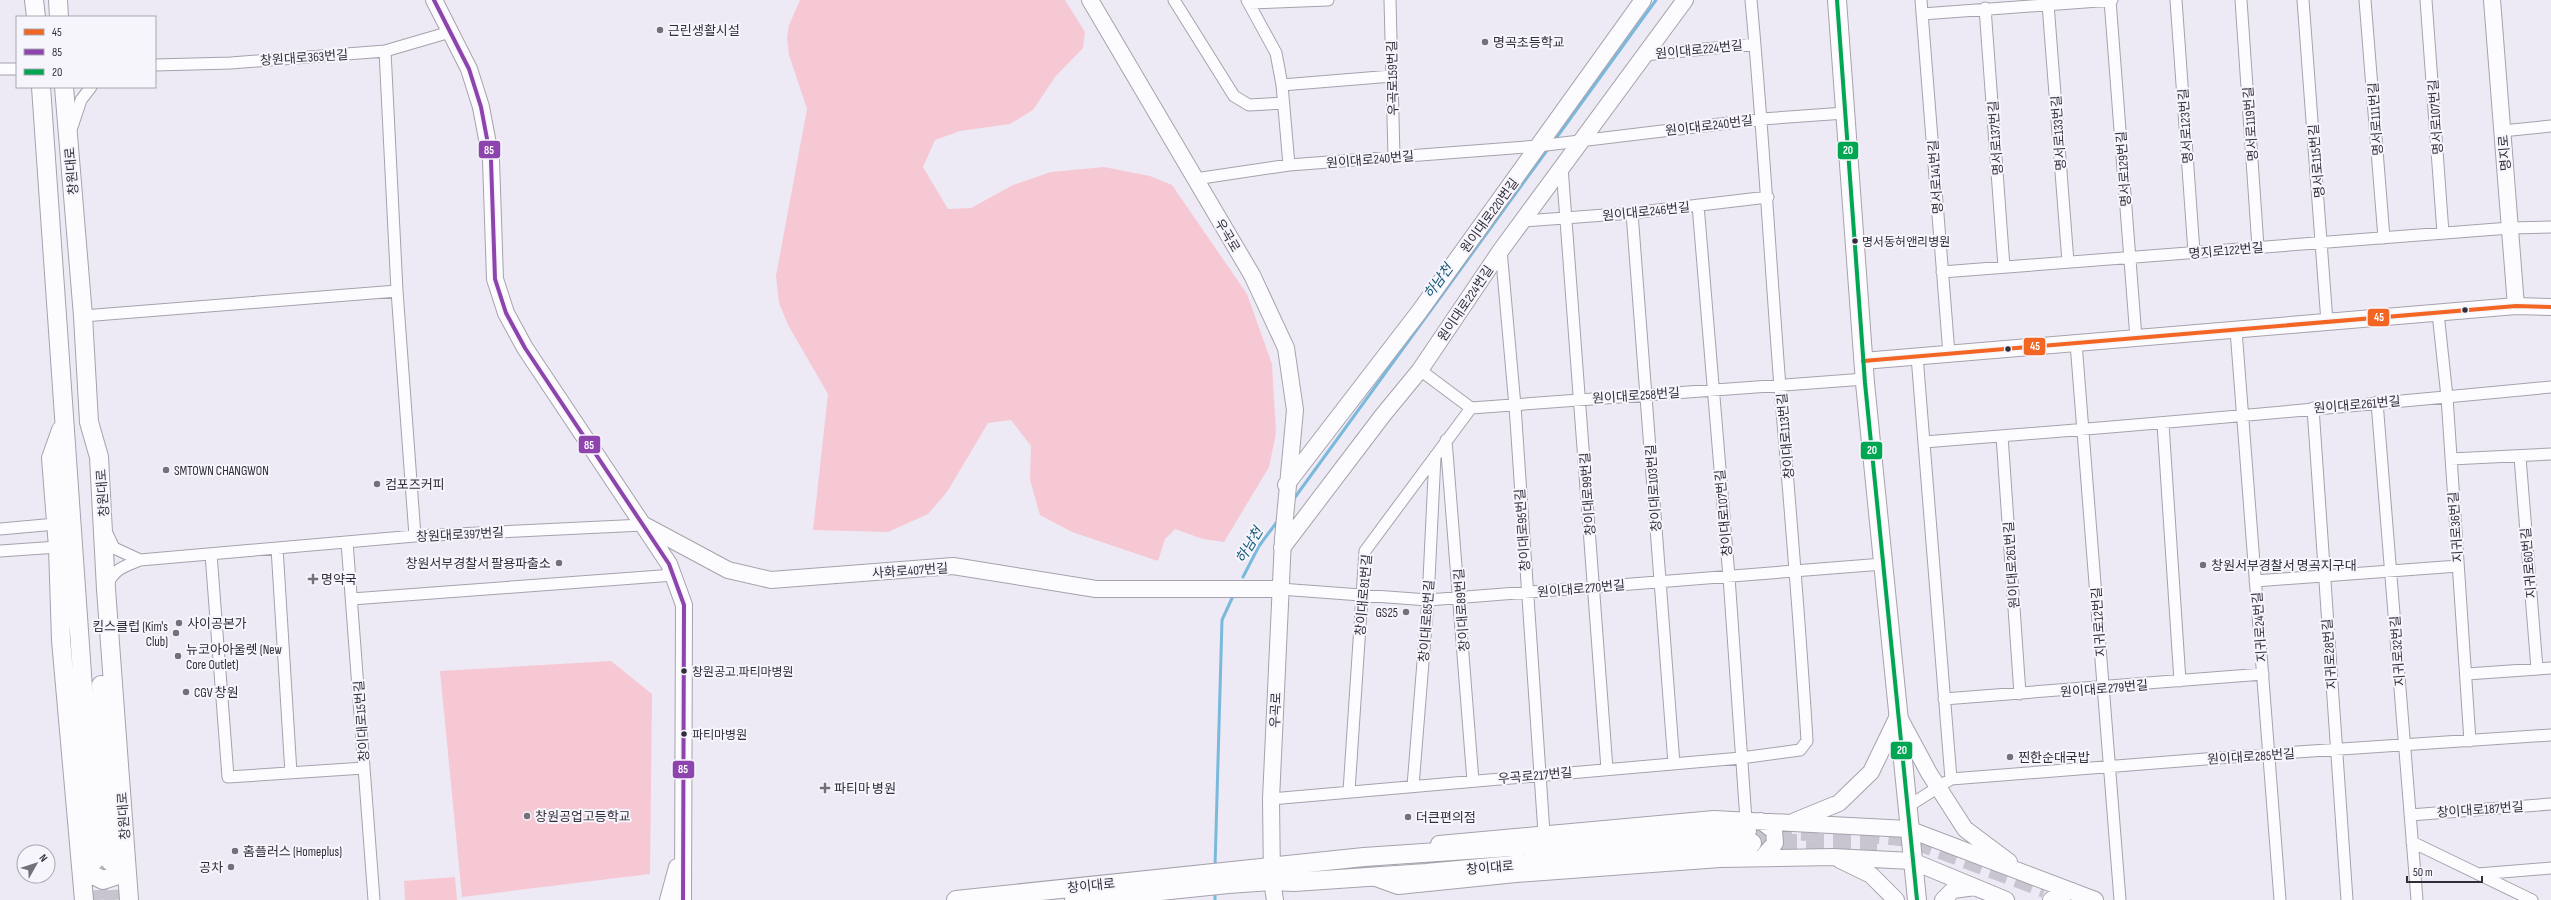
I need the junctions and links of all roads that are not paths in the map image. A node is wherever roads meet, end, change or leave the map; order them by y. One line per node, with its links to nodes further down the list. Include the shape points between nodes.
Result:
1 (34, 0): 23 (main road)
2 (434, 0): 24 (street)
3 (1090, 0): 47 (street, 우곡로)
4 (1174, 0): 36 (street, via 1234,96 1249,105)
5 (1328, 0): 19 (street)
6 (1390, 0): 31 (street, 우곡로159번길)
7 (1643, 0): 43 (street, 원이대로220번길)
8 (1685, 0): 27 (street, 원이대로224번길)
9 (1751, 0): 25 (street, 원이대로224번길)
10 (1836, 0): 37 (main road)
11 (1921, 0): 22 (street, 명서로141번길)
12 (2111, 0): 20 (street); 61 (street, 명서로129번길)
13 (2176, 0): 60 (street, 명서로123번길)
14 (2242, 0): 58 (street, 명서로119번길)
15 (2303, 0): 57 (street, 명서로115번길)
16 (2365, 0): 56 (street, 명서로111번길)
17 (2426, 0): 55 (street, 명서로107번길)
18 (2492, 0): 40 (street, 명지로)
19 (1248, 2): 32 (street, via 1276,53)
20 (2048, 4): 21 (street); 62 (street, 명서로133번길)
21 (1985, 8): 22 (street); 63 (street, 명서로137번길)
22 (1922, 14): 64 (street, 명서로141번길)
23 (36, 16)
24 (450, 32): 26 (street, 창원대로363번길); 102 (street, via 469,69 488,137 493,264 501,302 524,348)
25 (1755, 44): 27 (street, 원이대로224번길); 38 (street, 원이대로224번길)
26 (385, 51): 28 (street, 창원대로363번길, via 231,63); 65 (street)
27 (1644, 55): 42 (street, 원이대로224번길)
28 (156, 65)
29 (16, 69): 30 (street)
30 (0, 70)
31 (1392, 76): 32 (street); 44 (street, 우곡로159번길)
32 (1282, 85): 36 (street)
33 (41, 88): 89 (main road, 창원대로)
34 (64, 88): 41 (main road, 창원대로)
35 (90, 88): 41 (street, via 81,100)
36 (1283, 103): 45 (street)
37 (1845, 113): 38 (street, 원이대로240번길); 77 (main road)
38 (1762, 119): 42 (street, 원이대로240번길); 48 (street, 창이대로113번길)
39 (2551, 126): 40 (street)
40 (2502, 132): 54 (street, 명지로)
41 (68, 139): 69 (main road, 창원대로)
42 (1578, 141): 43 (street, 원이대로240번길); 46 (street, 원이대로224번길)
43 (1542, 145): 44 (street, 원이대로240번길); 100 (street, 원이대로220번길)
44 (1394, 156): 45 (street, 원이대로240번길)
45 (1289, 166): 47 (street, 원이대로240번길)
46 (1562, 167): 51 (street, 창이대로99번길); 52 (street, 원이대로224번길)
47 (1195, 179): 100 (street, 우곡로, via 1252,275 1286,348 1295,410)
48 (1768, 197): 49 (street, 원이대로246번길); 78 (street, 창이대로113번길)
49 (1698, 205): 50 (street, 원이대로246번길); 80 (street, 창이대로107번길)
50 (1632, 213): 51 (street, 원이대로246번길); 81 (street, 창이대로103번길)
51 (1566, 218): 52 (street, 원이대로246번길); 83 (street, 창이대로99번길)
52 (1523, 221): 59 (street, 원이대로224번길)
53 (2551, 227): 54 (street, 명지로122번길)
54 (2510, 228): 55 (street, 명지로122번길); 66 (street, 명지로)
55 (2443, 233): 56 (street, 명지로122번길)
56 (2384, 238): 57 (street, 명지로122번길)
57 (2323, 242): 58 (street, 명지로122번길); 70 (street, 명서로115번길)
58 (2258, 247): 60 (street, 명지로122번길)
59 (1501, 250): 76 (street, 원이대로224번길); 85 (street, 창이대로95번길)
60 (2194, 252): 61 (street, 명지로122번길)
61 (2130, 258): 62 (street, 명지로122번길); 72 (street, 명서로129번길)
62 (2068, 262): 63 (street, 명지로122번길)
63 (2004, 267): 64 (street, 명지로122번길)
64 (1942, 272): 74 (street, 명서로141번길)
65 (397, 291): 69 (street); 105 (street)
66 (2516, 306): 67 (street); 68 (street)
67 (2551, 307)
68 (2438, 313): 70 (street); 82 (street, 지귀로36번길)
69 (83, 316): 90 (main road, 창원대로)
70 (2327, 322): 71 (street)
71 (2236, 330): 72 (street); 88 (street, 지귀로24번길)
72 (2136, 338): 73 (street)
73 (2076, 343): 74 (street); 92 (street, 지귀로12번길)
74 (1950, 354): 75 (street)
75 (1917, 356): 77 (street); 95 (street)
76 (1420, 370): 86 (street); 107 (street, 원이대로224번길)
77 (1864, 370): 78 (street, 원이대로258번길); 113 (main road)
78 (1780, 386): 80 (street, 원이대로258번길); 115 (street, 창이대로113번길)
79 (2551, 387): 82 (street, 원이대로261번길)
80 (1713, 390): 81 (street, 원이대로258번길); 119 (street, 창이대로107번길)
81 (1647, 393): 83 (street, 원이대로258번길); 121 (street, 창이대로103번길)
82 (2447, 397): 84 (street, 원이대로261번길); 99 (street, 지귀로36번길)
83 (1581, 399): 85 (street, 원이대로258번길); 122 (street, 창이대로99번길)
84 (2377, 402): 87 (street, 원이대로261번길); 116 (street, 지귀로32번길)
85 (1515, 406): 86 (street, 원이대로258번길); 125 (street, 창이대로95번길)
86 (1471, 408): 94 (street, 창이대로81번길)
87 (2313, 408): 88 (street, 원이대로261번길); 118 (street, 지귀로28번길)
88 (2244, 414): 91 (street, 원이대로261번길); 120 (street, 지귀로24번길)
89 (64, 422): 101 (main road, via 51,458); 169 (main road, 창원대로)
90 (89, 422): 103 (main road, 창원대로, via 99,457); 169 (main road)
91 (2163, 424): 92 (street, 원이대로261번길); 134 (street)
92 (2084, 430): 93 (street, 원이대로261번길); 135 (street, 지귀로12번길)
93 (2002, 436): 95 (street, 원이대로261번길); 136 (street, 원이대로261번길)
94 (1446, 440): 97 (street, 창이대로81번길); 127 (street, 창이대로89번길)
95 (1924, 442): 137 (street)
96 (2551, 454): 98 (street)
97 (1435, 456): 126 (street, 창이대로81번길, via 1365,551); 129 (street, 창이대로85번길)
98 (2520, 457): 99 (street); 131 (street, 지귀로60번길)
99 (2451, 459): 114 (street, 지귀로36번길)
100 (1286, 489): 107 (street, 우곡로)
101 (56, 524): 104 (street); 108 (main road)
102 (644, 525): 105 (street, 창원대로397번길); 117 (street); 124 (street, 사화로407번길, via 728,570 772,580 953,566 1096,590)
103 (104, 527): 112 (street, via 114,548); 123 (main road, 창원대로)
104 (0, 529)
105 (415, 536): 106 (street, 창원대로397번길)
106 (347, 542): 109 (street, 창원대로397번길); 128 (street, 창이대로15번길)
107 (1282, 544): 124 (street, 우곡로)
108 (58, 547): 110 (street); 169 (main road, via 61,640)
109 (277, 548): 111 (street, 창원대로397번길); 150 (street)
110 (0, 551)
111 (211, 554): 112 (street, 창원대로397번길); 150 (street, via 228,777)
112 (140, 560): 123 (street, 창원대로397번길, via 120,567 112,574)
113 (1883, 564): 115 (street, 원이대로270번길); 138 (main road)
114 (2458, 566): 116 (street); 133 (street, 지귀로36번길)
115 (1797, 572): 119 (street, 원이대로270번길); 143 (street, 창이대로113번길, via 1807,741)
116 (2391, 572): 118 (street); 141 (street, 지귀로32번길)
117 (674, 575): 128 (street); 165 (street, via 684,605)
118 (2324, 576): 120 (street); 142 (street, 지귀로28번길)
119 (1729, 577): 121 (street, 원이대로270번길); 145 (street, 창이대로107번길)
120 (2256, 581): 132 (street, 지귀로24번길)
121 (1659, 582): 122 (street, 원이대로270번길); 146 (street, 창이대로103번길)
122 (1593, 586): 125 (street, 원이대로270번길); 149 (street, 창이대로99번길)
123 (106, 589): 166 (main road, 창원대로)
124 (1280, 589): 126 (street, 원이대로270번길); 156 (street, 우곡로)
125 (1526, 593): 127 (street, 원이대로270번길); 151 (street, 창이대로95번길)
126 (1362, 595): 129 (street, 원이대로270번길); 155 (street, 창이대로81번길)
127 (1460, 598): 129 (street, 원이대로270번길); 152 (street, 창이대로89번길)
128 (352, 599): 148 (street, 창이대로15번길)
129 (1428, 600): 154 (street, 창이대로85번길)
130 (2551, 668): 131 (street)
131 (2537, 669): 133 (street)
132 (2263, 674): 134 (street, 원이대로279번길); 144 (street, 지귀로24번길)
133 (2467, 674): 140 (street, 지귀로36번길)
134 (2180, 681): 135 (street, 원이대로279번길)
135 (2103, 688): 136 (street, 원이대로279번길); 147 (street, 지귀로12번길)
136 (2020, 694): 137 (street, 원이대로279번길)
137 (1944, 699): 153 (street)
138 (1898, 716): 153 (street); 158 (main road); 160 (street, via 1871,772 1839,803)
139 (2551, 735): 140 (street, 원이대로285번길)
140 (2470, 741): 141 (street, 원이대로285번길)
141 (2404, 745): 142 (street, 원이대로285번길); 159 (street, 지귀로32번길)
142 (2336, 749): 144 (street, 원이대로285번길); 197 (street, 지귀로28번길)
143 (1800, 750): 145 (street, 우곡로217번길)
144 (2269, 754): 147 (street, 원이대로285번길); 196 (street, 지귀로24번길)
145 (1741, 758): 146 (street, 우곡로217번길); 161 (street, 창이대로107번길)
146 (1674, 764): 149 (street, 우곡로217번길)
147 (2108, 767): 153 (street, 원이대로285번길); 195 (street, 지귀로12번길)
148 (364, 768): 150 (street); 182 (street, 창이대로15번길)
149 (1607, 769): 151 (street, 우곡로217번길)
150 (291, 773)
151 (1540, 775): 152 (street, 우곡로217번길); 163 (street, 창이대로95번길)
152 (1473, 781): 154 (street, 우곡로217번길)
153 (1944, 784): 158 (street); 173 (street, via 1965,829)
154 (1413, 786): 155 (street, 우곡로217번길)
155 (1348, 791): 156 (street, 우곡로217번길)
156 (1271, 799): 174 (street, 우곡로)
157 (2551, 804): 159 (street, 창이대로187번길)
158 (1907, 807): 162 (main road)
159 (2410, 815): 164 (street, 지귀로32번길)
160 (1792, 823): 161 (street); 162 (street)
161 (1752, 829): 163 (street, via 1714,819); 167 (main road, 창이대로); 170 (street, via 1774,831 1775,843); 176 (main road, 창이대로)
162 (1908, 829): 171 (main road); 173 (street)
163 (1544, 833): 167 (street, via 1389,850)
164 (2412, 842): 175 (street); 198 (street, 지귀로32번길)
165 (683, 848): 183 (street); 184 (street); 185 (street)
166 (126, 850): 169 (main road, via 120,870 115,876 104,880 91,874); 181 (main road, 창원대로)
167 (1364, 857): 174 (main road, 창이대로)
168 (1833, 857): 170 (street); 171 (street); 189 (street, via 1871,875)
169 (95, 858): 180 (main road)
170 (1762, 858): 176 (street, via 1516,874 1398,886)
171 (1912, 861): 178 (street); 190 (main road)
172 (2551, 868): 175 (street)
173 (2025, 873): 179 (street)
174 (1272, 874): 176 (main road, 창이대로, via 1294,882); 177 (main road, 창이대로); 188 (street, 우곡로)
175 (2478, 874): 199 (street)
176 (1371, 877)
177 (1203, 880): 186 (main road, 창이대로); 187 (main road, 창이대로)
178 (1976, 886): 191 (street, via 1953,890); 192 (street)
179 (2072, 891): 193 (street, via 2059,894); 194 (street)
180 (84, 900)
181 (129, 900)
182 (374, 900)
183 (668, 900)
184 (683, 900)
185 (688, 900)
186 (956, 900)
187 (1074, 900)
188 (1275, 900)
189 (1896, 900)
190 (1917, 900)
191 (1943, 900)
192 (2006, 900)
193 (2051, 900)
194 (2095, 900)
195 (2120, 900)
196 (2280, 900)
197 (2347, 900)
198 (2417, 900)
199 (2532, 900)

